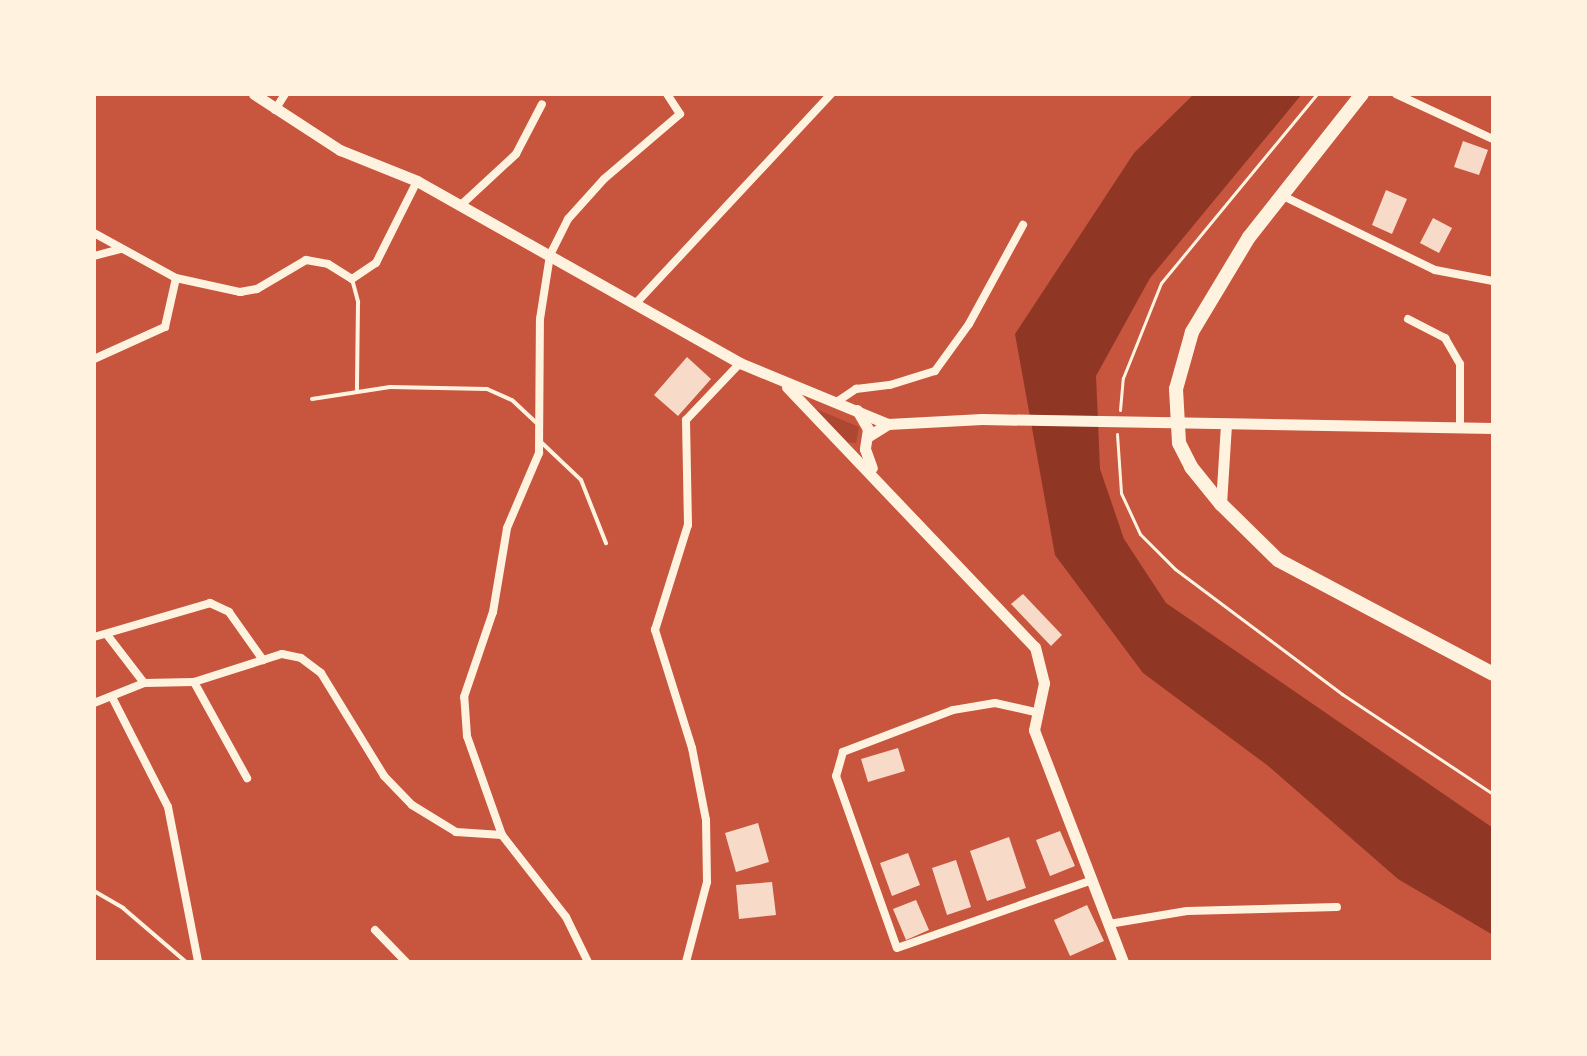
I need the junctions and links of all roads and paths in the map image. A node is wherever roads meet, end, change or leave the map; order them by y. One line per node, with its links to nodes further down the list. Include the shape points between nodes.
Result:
1 (254, 94): 9 (street)
2 (285, 94): 9 (street)
3 (667, 94): 17 (street, via 680,114 604,179 568,219)
4 (831, 94): 22 (street)
5 (1317, 94): 51 (path, via 1161,283 1123,378 1116,450 1121,493 1140,534 1175,569 1342,694)
6 (1362, 94): 12 (main road)
7 (1396, 94): 10 (street)
8 (542, 104): 13 (street, via 516,154)
9 (275, 110): 11 (street, via 340,150)
10 (1493, 139)
11 (417, 181): 13 (street); 20 (street, via 376,263)
12 (1281, 195): 21 (street, via 1435,270); 39 (main road, via 1215,290 1180,367 1174,414 1179,443)
13 (461, 205): 17 (street)
14 (1023, 225): 29 (street, via 969,324 935,371 856,389)
15 (94, 233): 16 (street)
16 (120, 249): 18 (street); 19 (street)
17 (550, 255): 22 (street); 34 (street, via 540,319)
18 (94, 256)
19 (176, 278): 20 (street, via 249,292 296,264 316,260); 24 (street, via 165,327)
20 (352, 279): 27 (lane, via 358,302)
21 (1493, 281)
22 (638, 301): 25 (street)
23 (1408, 319): 33 (street, via 1445,338 1460,364)
24 (94, 359)
25 (740, 363): 26 (street); 62 (street, via 686,420 688,525 655,630 692,748 706,820 707,882)
26 (781, 381): 29 (street); 38 (street)
27 (357, 390): 28 (lane); 34 (lane, via 418,385 487,389 512,400)
28 (312, 399)
29 (838, 401): 30 (street)
30 (856, 409): 31 (street); 36 (street)
31 (888, 424): 32 (street, via 982,419); 36 (street)
32 (1226, 425): 33 (street); 39 (street)
33 (1460, 427): 35 (street)
34 (541, 428): 37 (street)
35 (1493, 428)
36 (867, 437): 38 (street, via 868,462)
37 (539, 442): 40 (lane, via 559,454 581,480); 52 (street, via 533,475 507,528 493,612 464,697 467,736)
38 (880, 479): 49 (street, via 1035,647 1044,683)
39 (1221, 504): 44 (main road, via 1278,560)
40 (606, 543)
41 (108, 636): 42 (street); 43 (street, via 197,605 216,604 229,612); 46 (street)
42 (94, 637)
43 (263, 660): 45 (street); 52 (street, via 291,655 321,673 384,776 426,817 469,836)
44 (1493, 674)
45 (194, 682): 46 (street); 50 (street)
46 (144, 683): 47 (street)
47 (112, 697): 48 (street); 59 (street, via 168,807)
48 (94, 703)
49 (1035, 712): 53 (street, via 1041,752); 53 (street, via 995,703 953,710 843,752 836,776 897,948)
50 (247, 778)
51 (1493, 794)
52 (502, 835): 61 (street, via 566,917)
53 (1092, 880): 56 (street)
54 (94, 891): 58 (lane, via 123,908)
55 (1337, 907): 56 (street, via 1187,911)
56 (1109, 924): 63 (street)
57 (375, 930): 60 (street)
58 (186, 962)
59 (197, 962)
60 (406, 962)
61 (588, 962)
62 (686, 962)
63 (1123, 962)

